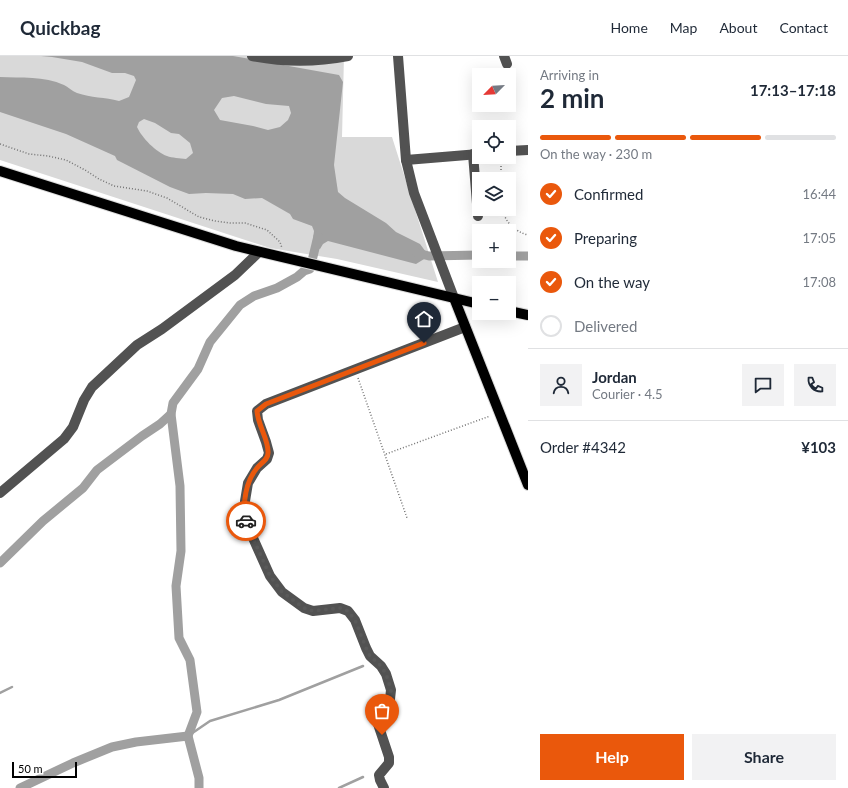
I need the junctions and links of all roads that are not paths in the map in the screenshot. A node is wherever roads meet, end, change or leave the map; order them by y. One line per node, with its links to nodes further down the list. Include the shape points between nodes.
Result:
1 (252, 56): 2 (street, via 273,60)
2 (348, 56)
3 (398, 56): 7 (street)
4 (528, 150): 5 (street)
5 (516, 151)
6 (472, 154): 7 (street)
7 (406, 160): 10 (street, via 414,193)
8 (0, 171): 9 (main road)
9 (259, 252): 10 (main road); 16 (street, via 235,275 131,351 92,387 73,427 64,439)
10 (454, 298): 11 (main road); 14 (main road)
11 (472, 302)
12 (516, 312): 13 (main road)
13 (528, 315)
14 (465, 327): 15 (main road); 17 (street, via 266,404 257,411 268,453 267,459 257,468 248,483 246,518 270,576 282,592 304,608 313,611 340,608 348,611 355,620 370,656 386,674 391,690 390,699 379,716 378,724 389,757 389,763 379,775)
15 (528, 485)
16 (0, 493)
17 (384, 788)

